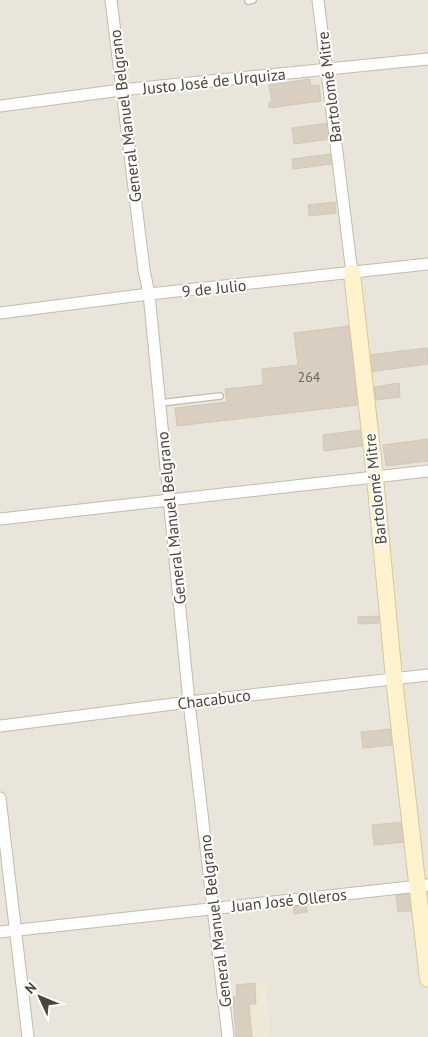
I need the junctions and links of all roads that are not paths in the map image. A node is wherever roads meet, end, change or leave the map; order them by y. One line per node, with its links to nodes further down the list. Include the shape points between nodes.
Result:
1 (111, 0): 5 (street, General Manuel Belgrano)
2 (318, 0): 4 (street, Bartolomé Mitre)
3 (428, 59): 4 (street, Justo José de Urquiza)
4 (326, 70): 5 (street, Justo José de Urquiza); 8 (street, Bartolomé Mitre)
5 (121, 90): 6 (street, Justo José de Urquiza); 9 (street, General Manuel Belgrano)
6 (0, 106)
7 (428, 264): 8 (street, 9 de Julio)
8 (352, 273): 9 (street, 9 de Julio); 14 (street, Bartolomé Mitre)
9 (149, 294): 10 (street, 9 de Julio); 12 (street, General Manuel Belgrano)
10 (0, 313)
11 (220, 396): 12 (lane)
12 (160, 403): 15 (street, General Manuel Belgrano)
13 (428, 471): 14 (street)
14 (375, 477): 15 (street); 18 (street, Bartolomé Mitre)
15 (170, 499): 16 (street); 19 (street, General Manuel Belgrano)
16 (0, 519)
17 (428, 675): 18 (street, Chacabuco)
18 (394, 679): 19 (street, Chacabuco); 22 (street, Bartolomé Mitre)
19 (189, 702): 20 (street, Chacabuco); 23 (street, General Manuel Belgrano)
20 (0, 726)
21 (0, 798): 24 (street)
22 (423, 885): 23 (street, Juan José Olleros); 26 (street, Bartolomé Mitre)
23 (213, 909): 24 (street, Juan José Olleros); 28 (street, General Manuel Belgrano)
24 (16, 930): 25 (street, Juan José Olleros); 27 (street)
25 (0, 932)
26 (428, 979)
27 (28, 1037)
28 (228, 1037)

